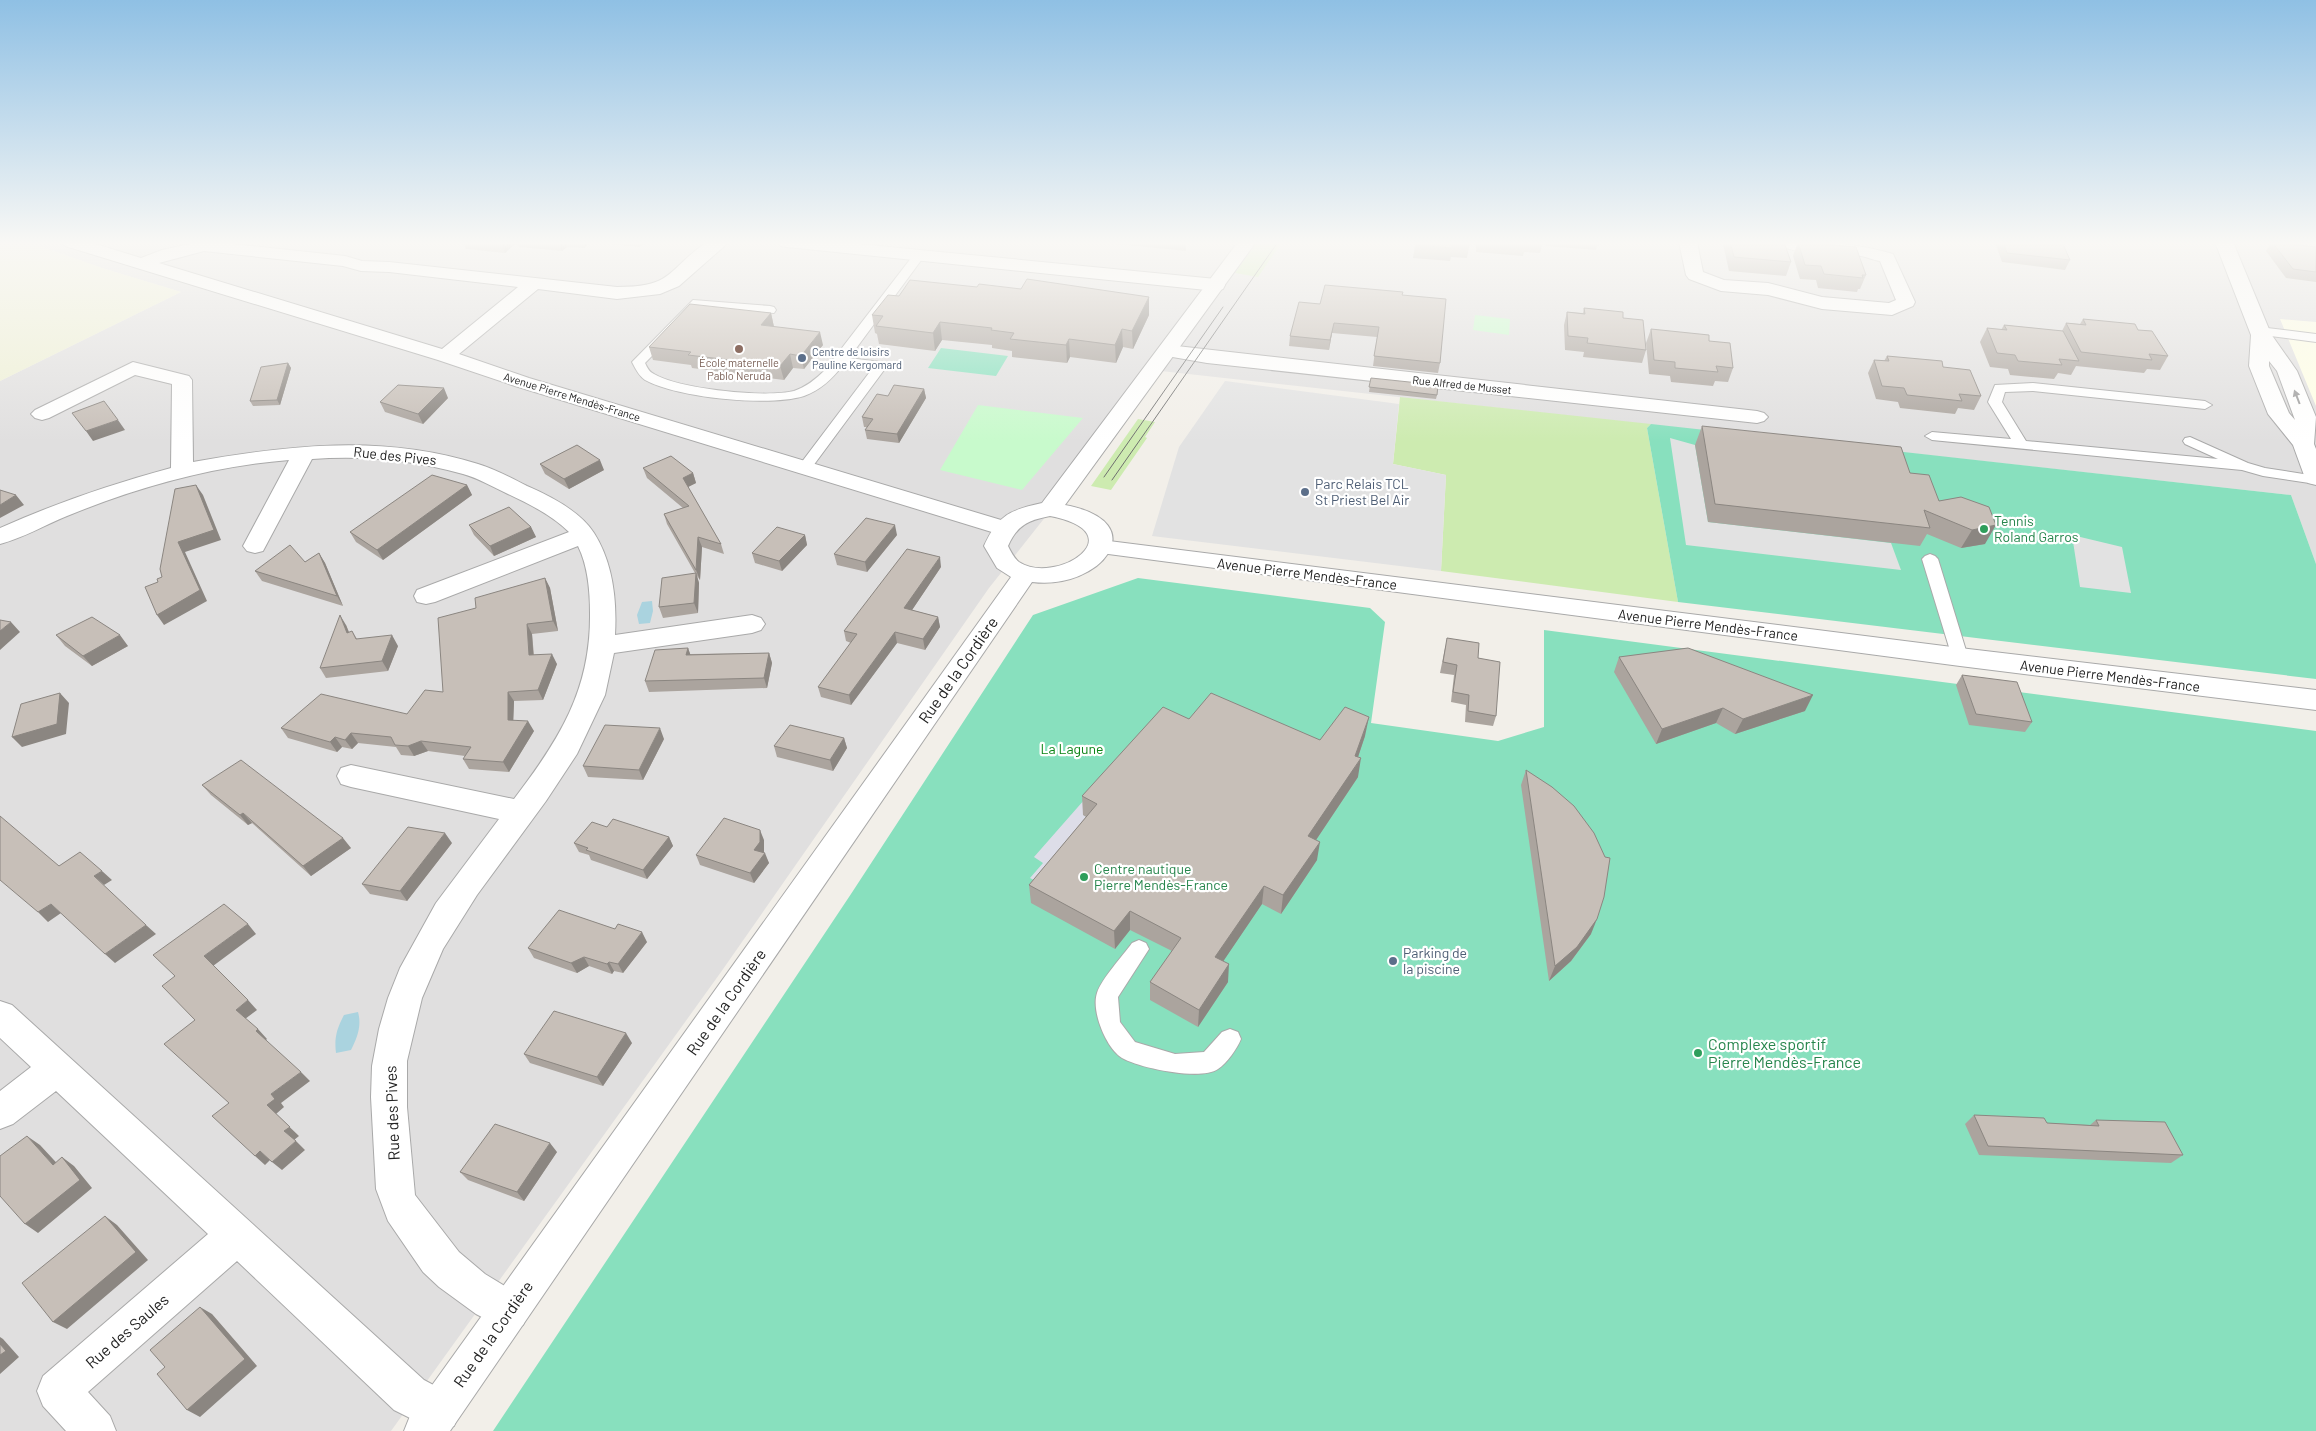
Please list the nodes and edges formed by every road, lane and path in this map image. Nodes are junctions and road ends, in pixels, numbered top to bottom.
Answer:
1 (289, 309) edge
2 (503, 309) edge
3 (691, 309) edge
4 (757, 309) edge
5 (879, 309) edge
6 (1199, 309) edge
7 (2250, 309) edge
8 (770, 310) dead end
9 (2260, 333) junction
10 (2316, 338) edge
11 (1168, 351) junction
12 (445, 356) junction
13 (840, 361) junction
14 (2205, 405) dead end
15 (42, 414) dead end
16 (1757, 417) dead end
17 (1932, 436) dead end
18 (2190, 441) dead end
19 (2021, 444) junction
20 (305, 452) junction
21 (2243, 466) junction
22 (804, 467) junction
23 (182, 472) junction
24 (2316, 479) edge
25 (1050, 509) junction
26 (1003, 528) junction
27 (584, 535) junction
28 (0, 537) edge
29 (256, 546) dead end
30 (1101, 547) junction
31 (1930, 559) dead end
32 (1026, 573) junction
33 (426, 596) dead end
34 (752, 624) dead end
35 (602, 646) junction
36 (1960, 657) junction
37 (2316, 700) edge
38 (351, 776) dead end
39 (521, 812) junction
40 (1139, 949) dead end
41 (0, 1016) edge
42 (1230, 1039) dead end
43 (57, 1069) junction
44 (0, 1112) edge
45 (236, 1236) junction
46 (509, 1311) junction
47 (432, 1421) edge
48 (95, 1431) edge

1 - 12 street, Avenue Pierre Mendès-France
2 - 12 street
3 - 13 lane
4 - 8 lane
5 - 13 lane
6 - 11 street
7 - 9 street
9 - 10 lane
9 - 24 street
11 - 16 street, Rue Alfred de Musset
11 - 25 street
12 - 22 street, Avenue Pierre Mendès-France
13 - 22 lane
14 - 19 lane
15 - 23 street
17 - 19 lane
18 - 21 lane
19 - 21 lane
20 - 23 street, Rue des Pives
20 - 27 street, Rue des Pives
20 - 29 street
21 - 24 lane
22 - 26 street, Avenue Pierre Mendès-France
23 - 28 street, Rue des Pives
25 - 26 street
25 - 30 street
26 - 32 street
27 - 33 street
27 - 35 street, Rue des Pives
30 - 32 street
30 - 36 street, Avenue Pierre Mendès-France
31 - 36 lane
32 - 46 street, Rue de la Cordière
34 - 35 street
35 - 39 street, Rue des Pives
36 - 37 street, Avenue Pierre Mendès-France
38 - 39 street
39 - 46 street, Rue des Pives
40 - 42 lane
41 - 43 street
43 - 44 street
43 - 45 street
45 - 47 street
45 - 48 street, Rue des Saules
46 - 47 street, Rue de la Cordière

